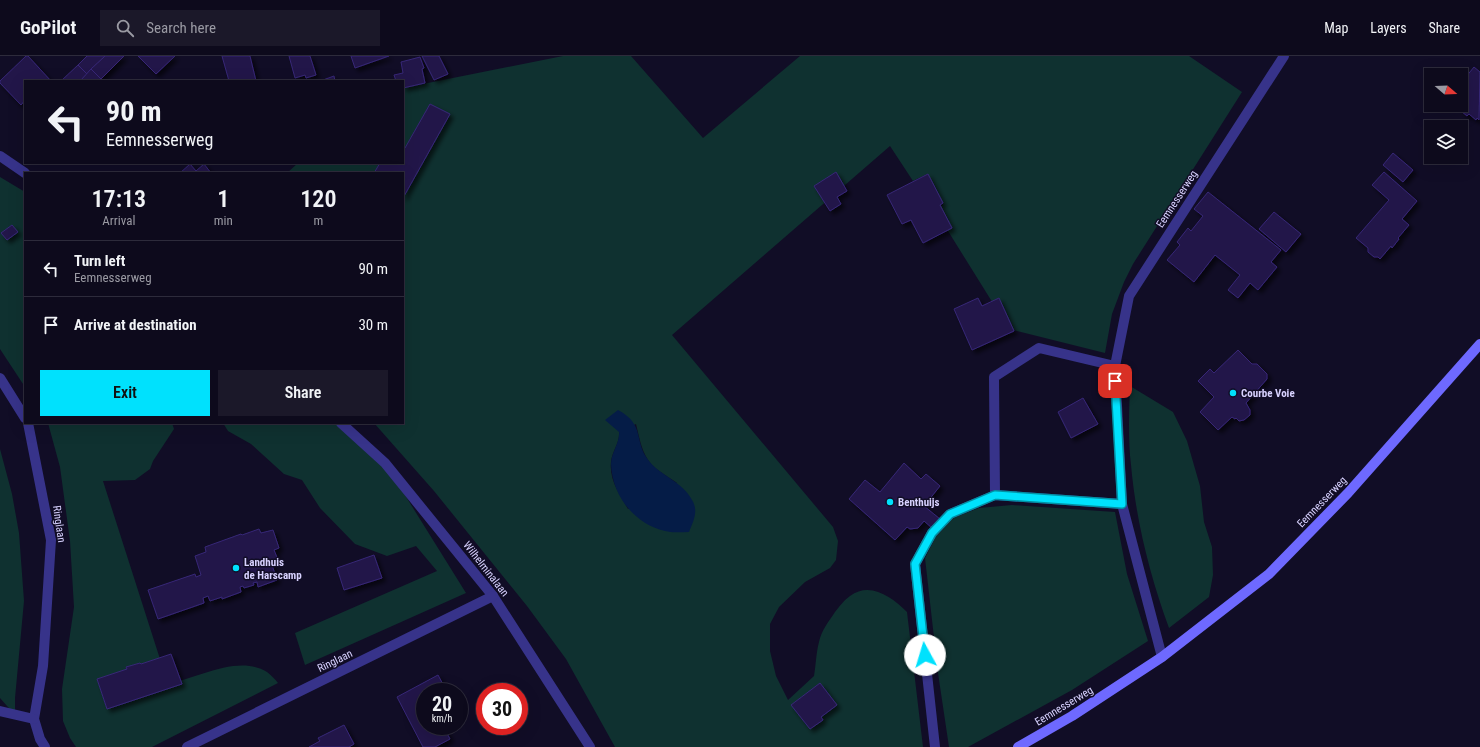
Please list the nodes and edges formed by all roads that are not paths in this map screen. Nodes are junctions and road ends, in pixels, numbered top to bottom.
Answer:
1 (1284, 56) edge
2 (0, 156) edge
3 (24, 172) edge
4 (1480, 344) edge
5 (1114, 366) junction
6 (0, 378) edge
7 (24, 416) edge
8 (28, 424) edge
9 (342, 424) edge
10 (995, 495) junction
11 (1122, 504) junction
12 (493, 596) junction
13 (1162, 657) junction
14 (0, 711) edge
15 (34, 719) junction
16 (45, 747) edge
17 (187, 747) edge
18 (590, 747) edge
19 (935, 747) edge
20 (1018, 747) edge

1 - 5 street, Eemnesserweg
2 - 3 street
4 - 13 street, Eemnesserweg
5 - 10 street
5 - 11 street, Eemnesserweg
6 - 7 street
8 - 15 street, Ringlaan
9 - 12 street, Wilhelminalaan
10 - 11 street
10 - 19 street
11 - 13 street, Eemnesserweg
12 - 17 street, Ringlaan
12 - 18 street, Wilhelminalaan
13 - 20 street, Eemnesserweg
14 - 15 street
15 - 16 street, Ringlaan

